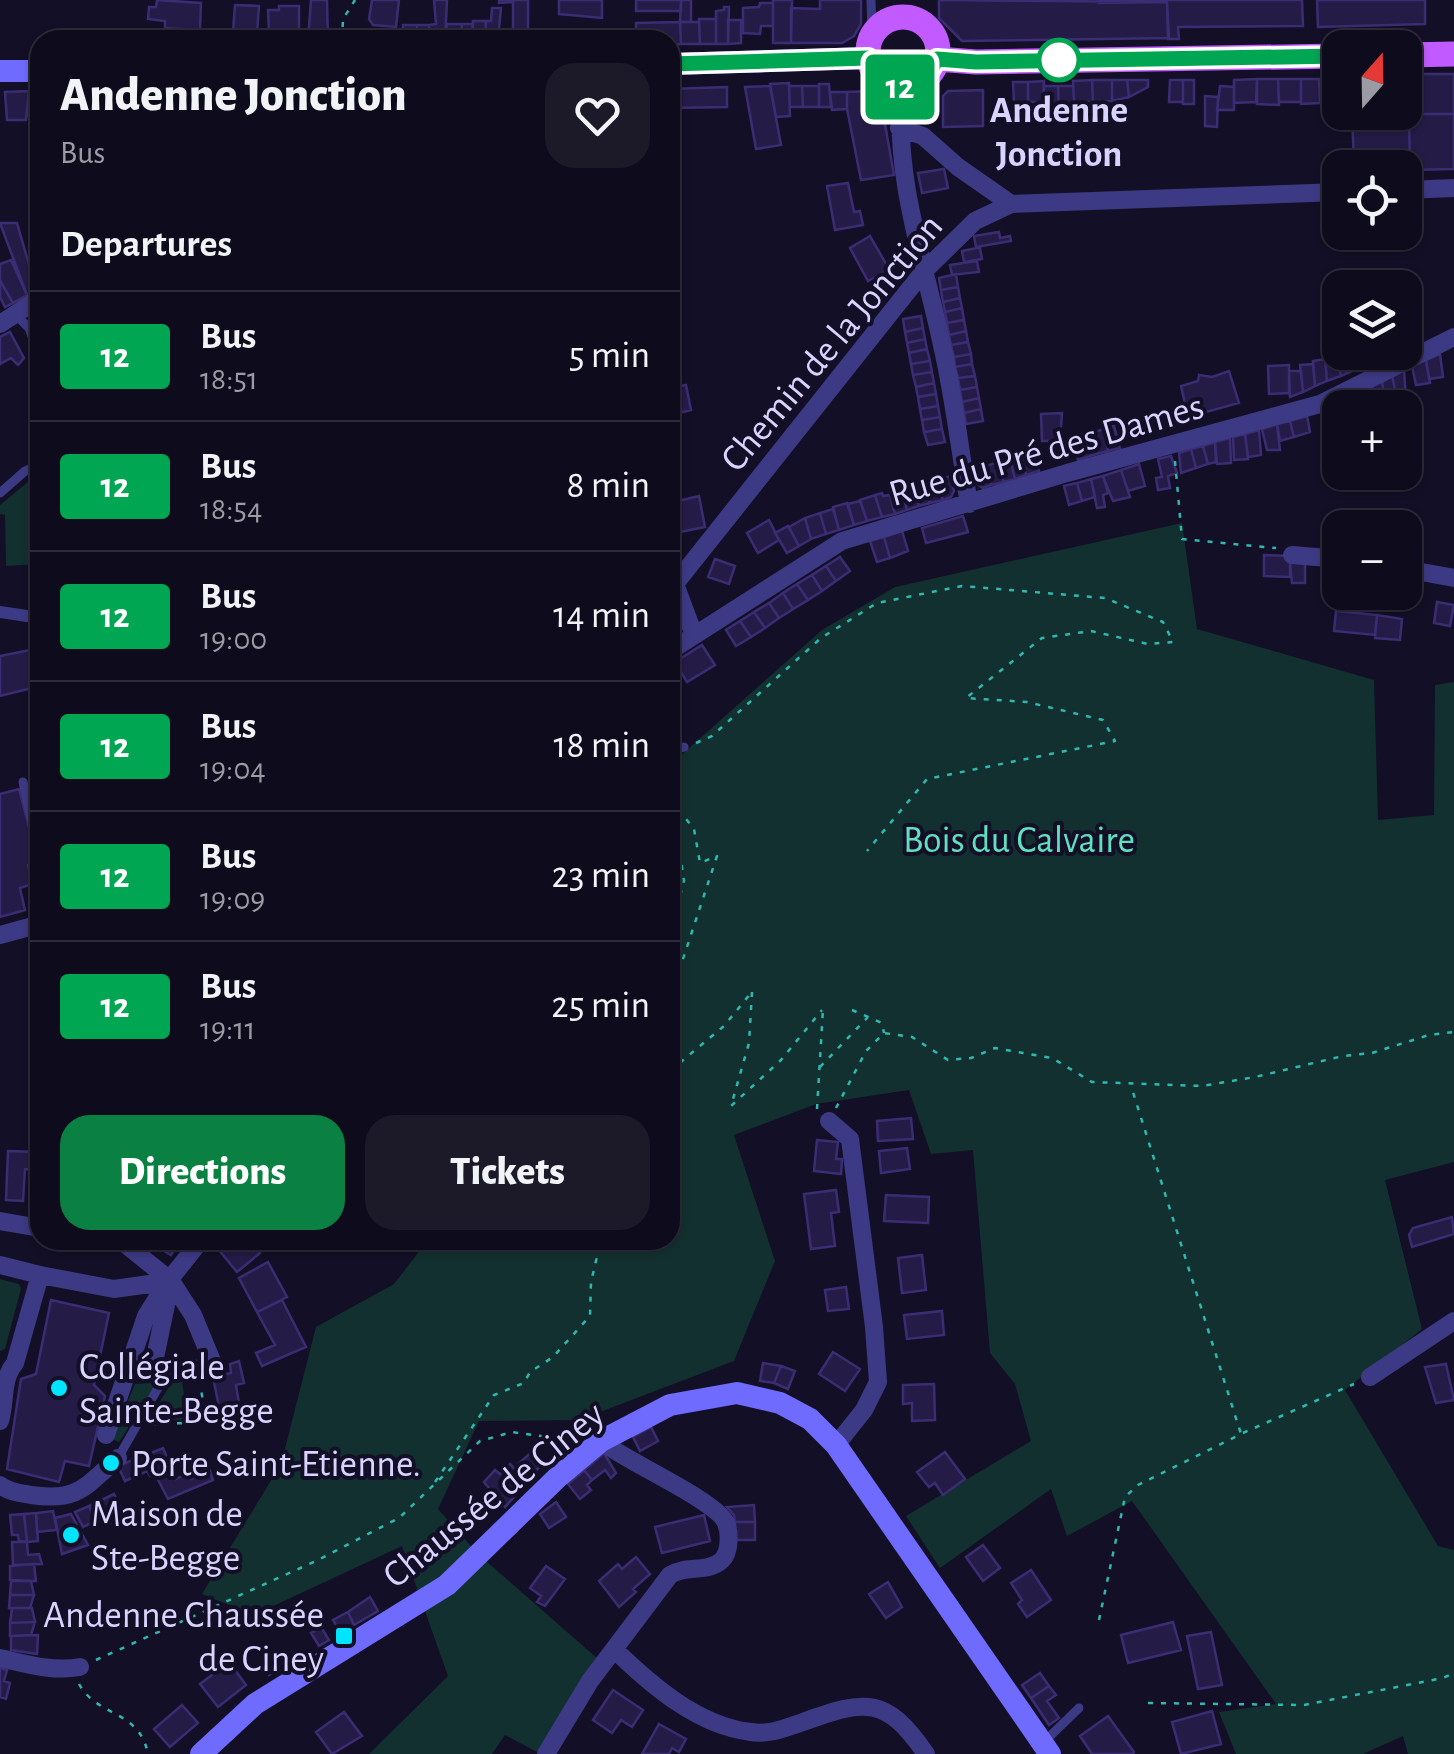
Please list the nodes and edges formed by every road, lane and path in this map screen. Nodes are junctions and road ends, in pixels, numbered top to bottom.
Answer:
1 (355, 0) edge
2 (871, 0) edge
3 (916, 10) edge
4 (880, 28) edge
5 (342, 30) edge
6 (1454, 54) edge
7 (1422, 55) edge
8 (1322, 56) edge
9 (937, 59) junction
10 (680, 62) edge
11 (30, 71) edge
12 (0, 72) edge
13 (902, 87) junction
14 (899, 128) junction
15 (1454, 188) edge
16 (1422, 189) edge
17 (1322, 193) edge
18 (1011, 204) junction
19 (923, 272) junction
20 (30, 304) edge
21 (7, 319) edge
22 (30, 331) edge
23 (1454, 338) edge
24 (1171, 446) junction
25 (30, 468) edge
26 (0, 493) edge
27 (969, 504) junction
28 (1289, 552) joint
29 (1322, 557) edge
30 (1422, 572) edge
31 (680, 578) edge
32 (1454, 578) edge
33 (680, 597) edge
34 (0, 612) edge
35 (30, 616) edge
36 (694, 635) junction
37 (680, 644) edge
38 (684, 748) joint
39 (680, 749) edge
40 (23, 782) dead end
41 (30, 813) edge
42 (680, 813) edge
43 (867, 851) dead end
44 (680, 853) edge
45 (680, 896) edge
46 (30, 927) edge
47 (0, 936) edge
48 (680, 971) edge
49 (852, 1010) dead end
50 (868, 1017) junction
51 (1454, 1032) edge
52 (884, 1033) junction
53 (680, 1063) edge
54 (818, 1069) junction
55 (1130, 1085) junction
56 (829, 1121) junction
57 (0, 1221) edge
58 (30, 1226) edge
59 (133, 1250) edge
60 (194, 1250) edge
61 (599, 1250) edge
62 (0, 1266) edge
63 (40, 1274) junction
64 (171, 1281) junction
65 (1454, 1321) edge
66 (182, 1371) junction
67 (3, 1377) edge
68 (1370, 1377) joint
69 (0, 1421) edge
70 (192, 1422) junction
71 (138, 1425) junction
72 (1241, 1434) junction
73 (106, 1435) dead end
74 (836, 1444) junction
75 (594, 1446) junction
76 (118, 1458) joint
77 (0, 1484) edge
78 (431, 1488) junction
79 (1099, 1620) dead end
80 (615, 1650) junction
81 (0, 1658) edge
82 (79, 1673) junction
83 (1454, 1673) edge
84 (1148, 1703) dead end
85 (1080, 1708) dead end
86 (1040, 1750) edge
87 (148, 1754) edge
88 (201, 1754) edge
89 (546, 1754) edge
90 (926, 1754) edge

1 - 5 path
2 - 4 lane
3 - 4 main road
3 - 9 main road
4 - 10 main road
4 - 13 main road
6 - 7 main road
8 - 9 main road
9 - 13 main road
11 - 12 main road
13 - 14 street
14 - 18 street, Chemin de la Jonction
14 - 19 street
15 - 16 street
17 - 18 street, Chemin de la Jonction
18 - 19 street, Chemin de la Jonction
19 - 27 street
19 - 31 street, Chemin de la Jonction
20 - 21 street
21 - 22 lane
23 - 24 street, Rue du Pré des Dames
24 - 27 street, Rue du Pré des Dames
24 - 28 path
25 - 26 lane
27 - 36 street, Rue du Pré des Dames
28 - 29 street
30 - 32 street
33 - 36 street
34 - 35 street
36 - 37 street, Rue du Pré des Dames
38 - 39 lane
38 - 43 path
40 - 41 lane
42 - 48 path
44 - 45 path
46 - 47 street
49 - 50 path
50 - 52 path
50 - 54 path
51 - 55 path
52 - 55 path
52 - 56 path
53 - 54 path
54 - 56 path
55 - 72 path
56 - 74 street
57 - 58 street
59 - 64 street
60 - 64 street
61 - 78 path
62 - 63 street
63 - 64 street
63 - 67 street
64 - 66 street
64 - 66 street
64 - 73 street
65 - 68 street
66 - 70 path
66 - 70 path
66 - 71 lane
67 - 69 street
68 - 72 path
70 - 71 path
71 - 76 lane
72 - 79 path
74 - 75 main road, Chaussée de Ciney
74 - 86 main road, Chaussée de Ciney
75 - 78 path
75 - 80 street
75 - 88 main road, Chaussée de Ciney
76 - 77 street
78 - 82 path
80 - 89 street
80 - 90 street
81 - 82 street
82 - 87 path
83 - 84 path
85 - 86 lane

